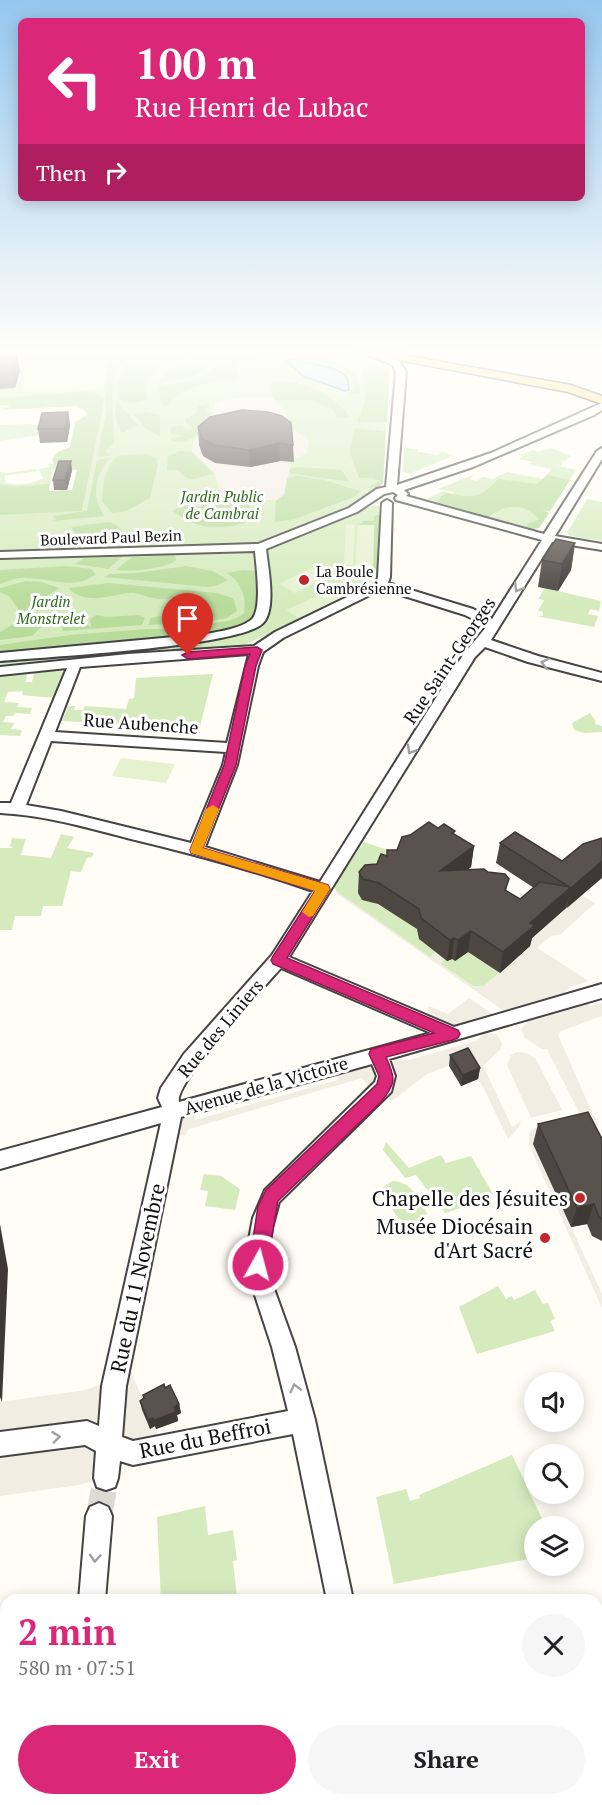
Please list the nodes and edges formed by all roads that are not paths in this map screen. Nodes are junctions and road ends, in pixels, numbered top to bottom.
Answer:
1 (399, 436) edge
2 (534, 436) edge
3 (602, 451) edge
4 (397, 493) junction
5 (381, 501) junction
6 (548, 538) junction
7 (258, 543) junction
8 (602, 547) edge
9 (0, 555) edge
10 (381, 585) junction
11 (494, 624) junction
12 (483, 642) junction
13 (257, 650) junction
14 (0, 657) edge
15 (75, 664) junction
16 (0, 671) edge
17 (602, 677) edge
18 (45, 736) junction
19 (234, 748) junction
20 (0, 808) edge
21 (17, 808) junction
22 (196, 850) junction
23 (324, 889) junction
24 (278, 960) junction
25 (602, 991) edge
26 (453, 1034) junction
27 (377, 1054) junction
28 (172, 1111) junction
29 (0, 1160) edge
30 (303, 1420) junction
31 (0, 1444) edge
32 (109, 1445) junction
33 (106, 1478) tunnel mouth
34 (99, 1516) tunnel mouth
35 (92, 1594) edge
36 (335, 1594) edge

1 - 4 street
2 - 4 street, Boulevard Paul Bezin
3 - 6 street, Rue Saint-Georges
4 - 5 street, Boulevard Paul Bezin
4 - 6 street
5 - 7 street, Boulevard Paul Bezin
5 - 10 street
6 - 8 street
6 -> 11 street, Rue Saint-Georges
7 - 9 street, Boulevard Paul Bezin
7 - 14 street
10 - 11 street
10 - 13 street
11 - 12 street, Rue Saint-Georges
17 -> 12 street
12 -> 23 street, Rue Saint-Georges
13 - 15 street
13 - 19 street
15 - 16 street
15 - 18 street, Rue Aubenche
18 - 19 street, Rue Aubenche
18 - 21 street, Rue Aubenche
19 - 22 street
20 - 21 street
21 - 22 street
22 - 23 street
23 - 24 street, Rue des Liniers
24 - 26 street
24 - 28 street, Rue des Liniers
25 - 26 street, Avenue de la Victoire
26 - 27 street, Avenue de la Victoire
27 - 28 street, Avenue de la Victoire
30 -> 27 street
28 - 29 street, Avenue de la Victoire
28 - 32 street, Rue du 11 Novembre
30 - 32 street, Rue du Beffroi
30 - 36 street
31 -> 32 street, Rue du Beffroi
32 - 33 street, Rue du 11 Novembre
34 -> 35 street

